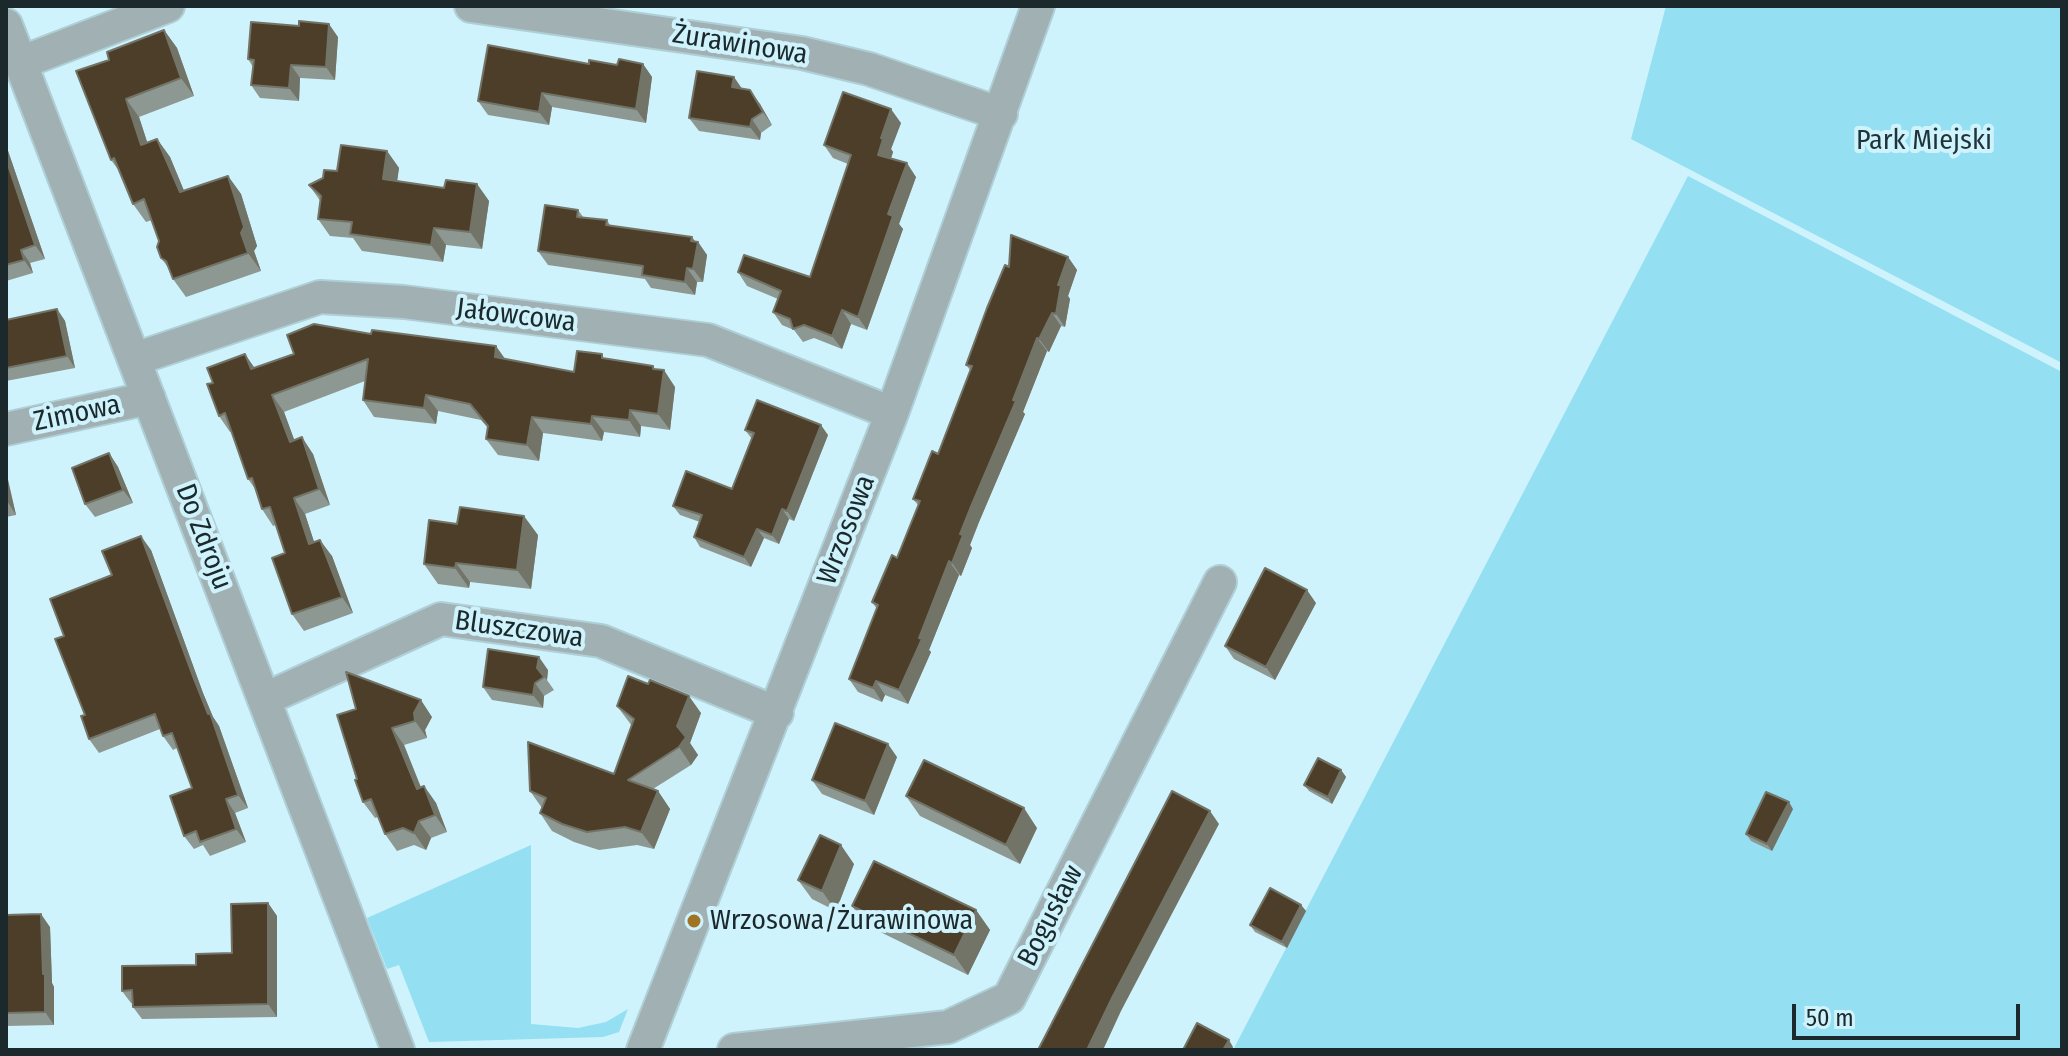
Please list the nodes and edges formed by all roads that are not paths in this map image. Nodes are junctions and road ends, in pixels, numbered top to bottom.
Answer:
1 (168, 6) edge
2 (471, 6) edge
3 (1038, 6) edge
4 (6, 25) edge
5 (20, 63) junction
6 (1001, 114) junction
7 (135, 359) junction
8 (149, 398) junction
9 (892, 413) junction
10 (6, 429) edge
11 (1220, 582) dead end
12 (265, 699) junction
13 (777, 713) junction
14 (398, 1050) edge
15 (643, 1050) edge
16 (734, 1050) edge

1 - 5 street
2 - 6 street, Żurawinowa
3 - 6 street, Wrzosowa
4 - 5 street, Do Zdroju
5 - 7 street, Do Zdroju
6 - 9 street, Wrzosowa
7 - 8 street, Do Zdroju
7 - 9 street, Jałowcowa
8 - 10 street, Zimowa
8 - 12 street, Do Zdroju
9 - 13 street, Wrzosowa
11 - 16 street, Bogusław
12 - 13 street, Bluszczowa
12 - 14 street, Do Zdroju
13 - 15 street, Wrzosowa

